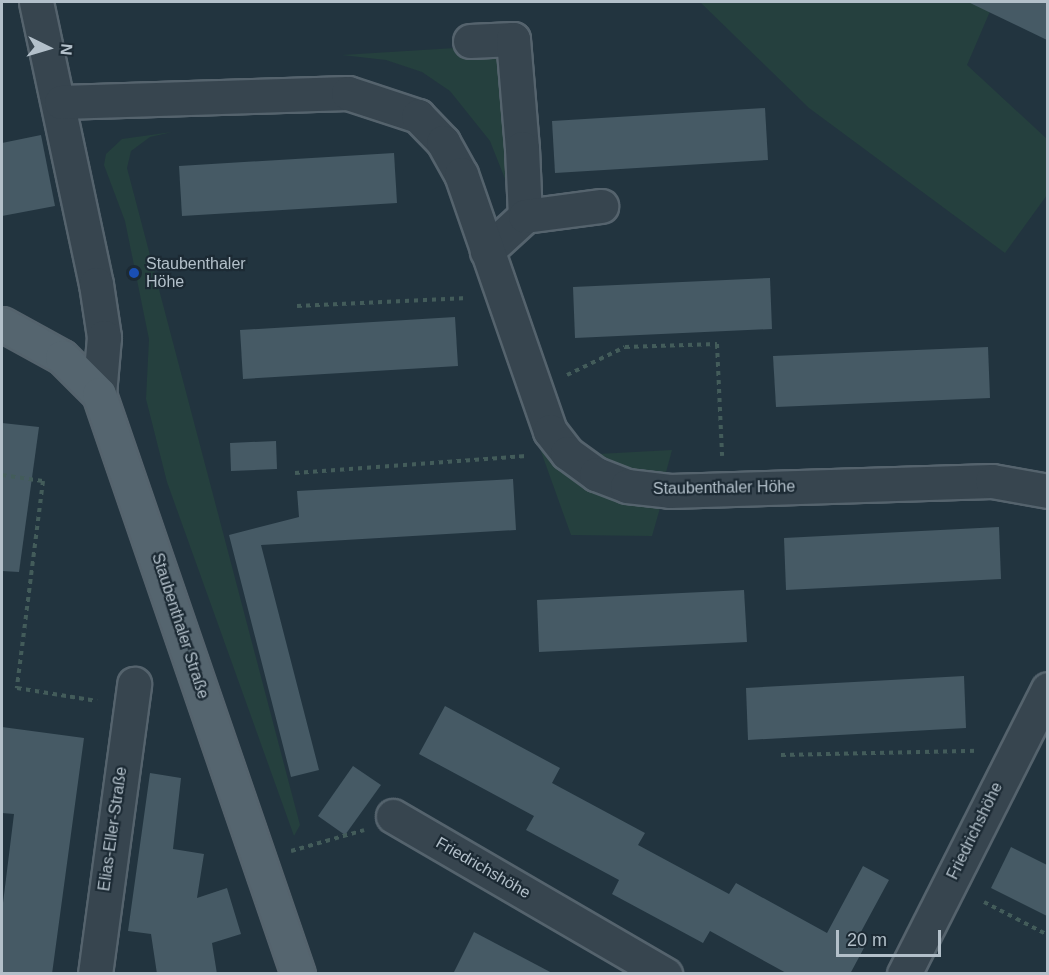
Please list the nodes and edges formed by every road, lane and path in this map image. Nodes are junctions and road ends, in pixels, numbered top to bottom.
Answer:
1 (36, 2) edge
2 (471, 40) dead end
3 (61, 102) junction
4 (601, 206) dead end
5 (525, 216) junction
6 (487, 251) junction
7 (458, 298) dead end
8 (297, 306) dead end
9 (2, 324) edge
10 (534, 392) junction
11 (99, 394) junction
12 (561, 445) junction
13 (295, 473) dead end
14 (2, 475) edge
15 (723, 489) junction
16 (1047, 491) edge
17 (1047, 689) edge
18 (132, 695) joint
19 (1015, 749) junction
20 (781, 754) dead end
21 (393, 816) joint
22 (258, 859) junction
23 (984, 902) dead end
24 (1047, 935) edge
25 (905, 973) edge
26 (95, 974) edge
27 (298, 974) edge
28 (665, 974) edge

1 - 3 street
2 - 5 street
3 - 6 street, Staubenthaler Höhe
3 - 11 street
4 - 5 street
5 - 6 street
6 - 10 street, Staubenthaler Höhe
7 - 8 path
9 - 11 main road, Staubenthaler Straße
10 - 12 street, Staubenthaler Höhe
10 - 15 path
11 - 22 main road, Staubenthaler Straße
12 - 13 path
12 - 15 street, Staubenthaler Höhe
14 - 18 path
15 - 16 street, Staubenthaler Höhe
17 - 19 street, Friedrichshöhe
18 - 26 street, Elias-Eller-Straße
19 - 20 path
19 - 25 street, Friedrichshöhe
21 - 22 path
21 - 28 street, Friedrichshöhe
22 - 27 main road, Staubenthaler Straße
23 - 24 path

